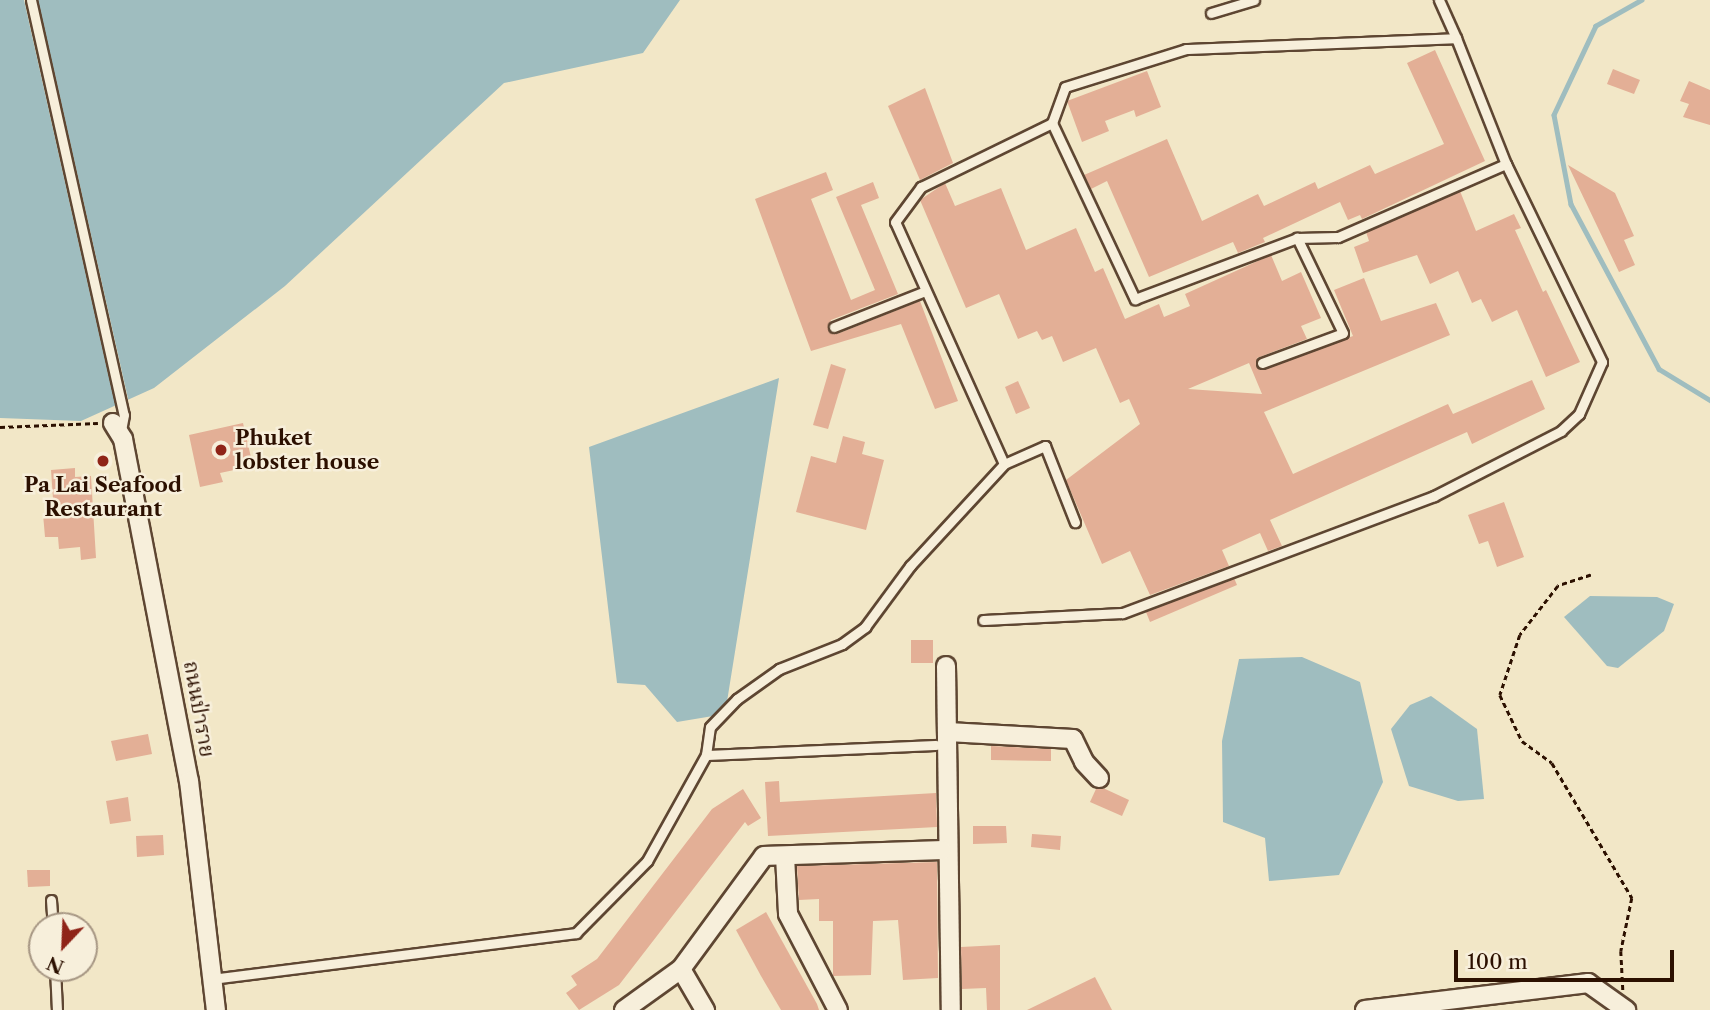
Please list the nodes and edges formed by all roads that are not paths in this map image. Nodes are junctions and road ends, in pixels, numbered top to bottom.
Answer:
1 (30, 0) edge
2 (1254, 0) edge
3 (1438, 0) edge
4 (1211, 13) dead end
5 (1457, 38) junction
6 (1052, 123) junction
7 (1506, 164) junction
8 (1297, 238) junction
9 (923, 292) junction
10 (834, 327) dead end
11 (1262, 363) dead end
12 (117, 427) joint
13 (1004, 464) junction
14 (1075, 522) dead end
15 (983, 620) dead end
16 (946, 666) dead end
17 (942, 738) junction
18 (706, 755) junction
19 (1099, 778) dead end
20 (942, 850) dead end
21 (785, 856) junction
22 (51, 900) dead end
23 (52, 912) edge
24 (681, 969) junction
25 (212, 979) junction
26 (56, 982) edge
27 (1625, 1009) edge
28 (57, 1010) edge
29 (216, 1010) edge
30 (624, 1010) edge
31 (705, 1010) edge
32 (838, 1010) edge
33 (951, 1010) edge
34 (1365, 1010) edge

1 - 12 lane
2 - 4 lane
3 - 5 lane
5 - 6 lane
5 - 7 lane
6 - 8 lane
6 - 9 lane
7 - 8 lane
7 - 15 lane
8 - 11 lane
9 - 10 lane
9 - 13 lane
12 - 25 street, ถนนป่าราย
13 - 14 lane
13 - 18 lane
16 - 17 street
17 - 18 lane
17 - 19 street
17 - 33 street
18 - 25 lane
20 - 21 street
21 - 24 street
21 - 32 street
22 - 23 lane
24 - 30 street
24 - 31 street
25 - 29 street, ถนนป่าราย
26 - 28 lane
27 - 34 street

